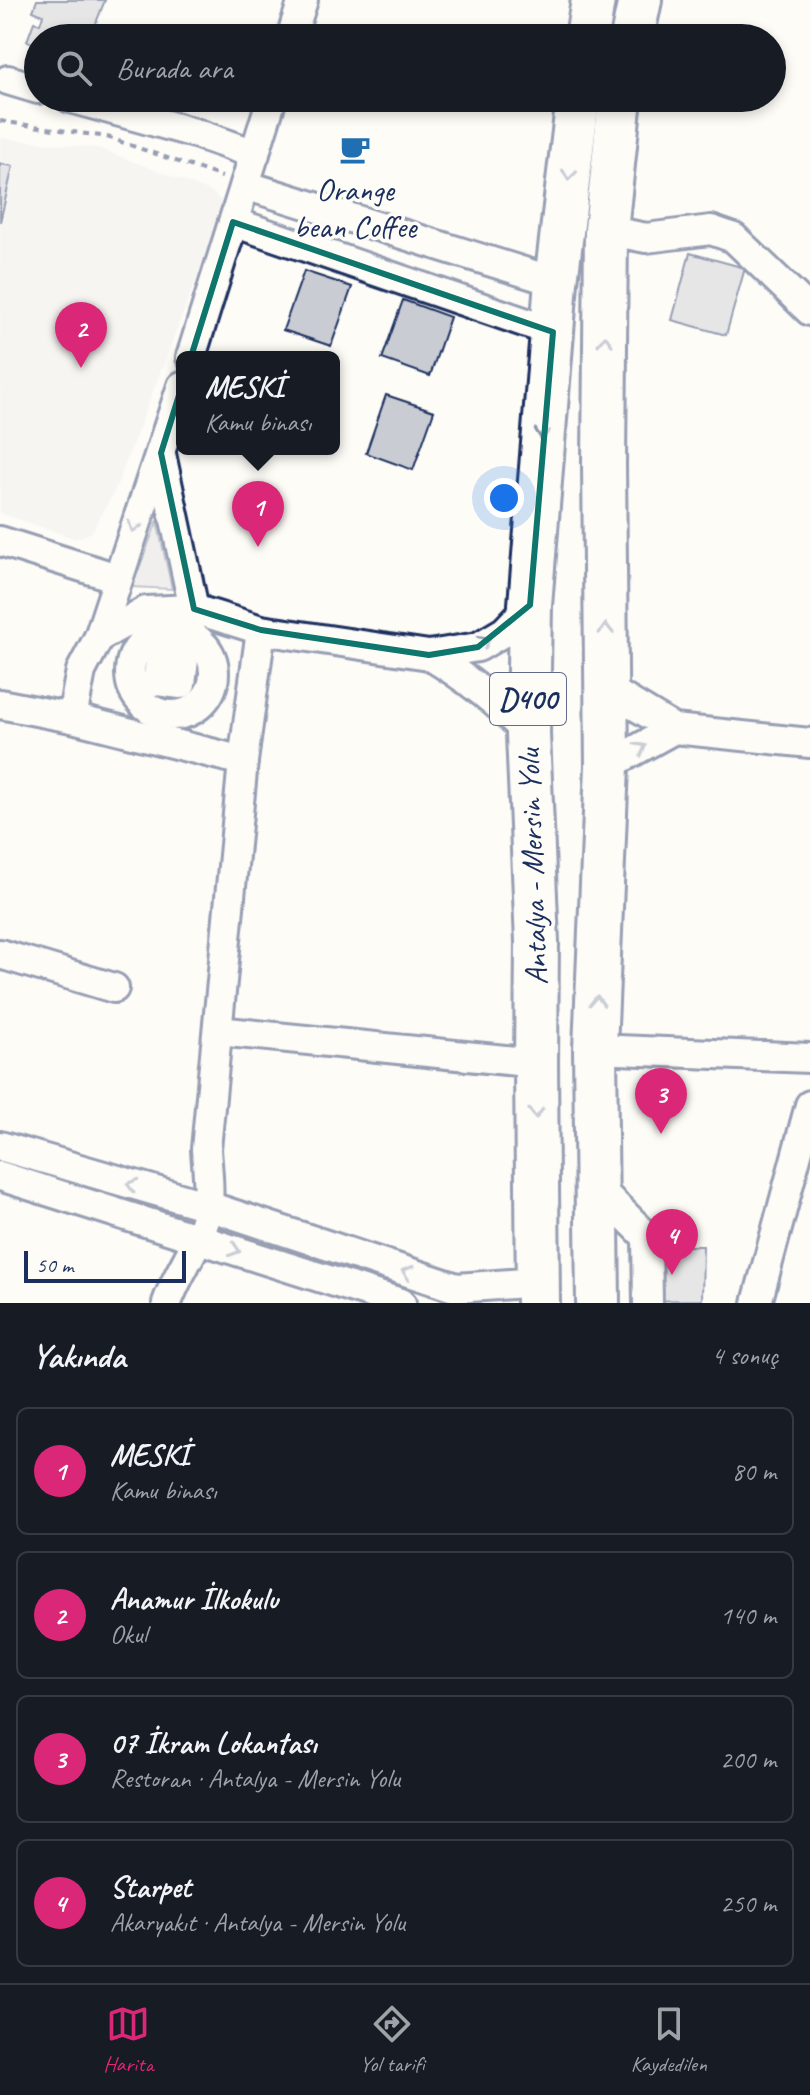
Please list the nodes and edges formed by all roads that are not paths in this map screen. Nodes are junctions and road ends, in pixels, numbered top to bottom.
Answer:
1 (303, 0) edge
2 (593, 0) edge
3 (640, 0) edge
4 (295, 24) edge
5 (589, 24) edge
6 (635, 24) edge
7 (8, 80) dead end
8 (24, 85) edge
9 (120, 112) edge
10 (268, 112) edge
11 (576, 112) edge
12 (619, 112) edge
13 (255, 154) junction
14 (245, 185) junction
15 (233, 222) junction
16 (606, 230) junction
17 (556, 282) junction
18 (810, 311) edge
19 (553, 332) junction
20 (193, 351) edge
21 (176, 405) edge
22 (161, 453) junction
23 (0, 541) edge
24 (117, 578) junction
25 (530, 605) junction
26 (194, 609) junction
27 (261, 630) junction
28 (99, 637) junction
29 (429, 655) junction
30 (606, 688) junction
31 (0, 704) edge
32 (72, 718) junction
33 (674, 729) junction
34 (528, 734) junction
35 (810, 743) edge
36 (243, 761) junction
37 (607, 766) junction
38 (0, 954) edge
39 (114, 988) dead end
40 (218, 1031) junction
41 (595, 1049) junction
42 (810, 1058) edge
43 (536, 1063) junction
44 (810, 1105) edge
45 (0, 1146) edge
46 (0, 1176) edge
47 (595, 1185) junction
48 (196, 1203) junction
49 (187, 1235) junction
50 (538, 1292) edge
51 (170, 1294) edge
52 (459, 1296) edge
53 (401, 1303) edge
54 (598, 1303) edge
55 (648, 1303) edge
56 (757, 1303) edge

1 - 4 street
2 - 5 highway
3 - 6 highway
7 - 8 street
9 - 13 street
10 - 13 street
11 -> 17 highway, Antalya - Mersin Yolu / D400
12 - 16 highway, Antalya - Mersin Yolu / D400
13 - 14 street
14 - 15 street
14 - 17 street
15 - 19 street
15 - 20 street
16 - 18 street
30 -> 16 highway, Antalya - Mersin Yolu / D400
17 - 19 highway, Antalya - Mersin Yolu / D400
19 -> 25 highway, Antalya - Mersin Yolu / D400
21 - 22 street
22 -> 24 street
22 - 26 street
23 - 24 street
24 - 28 street
29 -> 25 street
25 - 34 highway, Antalya - Mersin Yolu / D400
26 - 27 street
26 - 28 street
27 - 29 street
27 - 36 street
28 - 32 street
29 - 34 street
30 - 33 street
30 - 37 highway, Antalya - Mersin Yolu / D400
31 - 32 street
32 - 36 street
33 - 35 street
37 -> 33 street
34 - 43 highway, Antalya - Mersin Yolu / D400
36 - 40 street
41 -> 37 highway, Antalya - Mersin Yolu / D400
38 - 39 street
40 - 43 street
40 - 48 street
41 - 42 street
41 - 47 highway, Antalya - Mersin Yolu / D400
43 -> 50 highway, Antalya - Mersin Yolu / D400
44 - 56 street
48 -> 45 street
46 - 49 street
47 - 54 highway, Antalya - Mersin Yolu / D400
47 - 55 street
48 - 49 street
52 -> 48 street
49 - 51 street
49 -> 53 street
50 - 52 street

